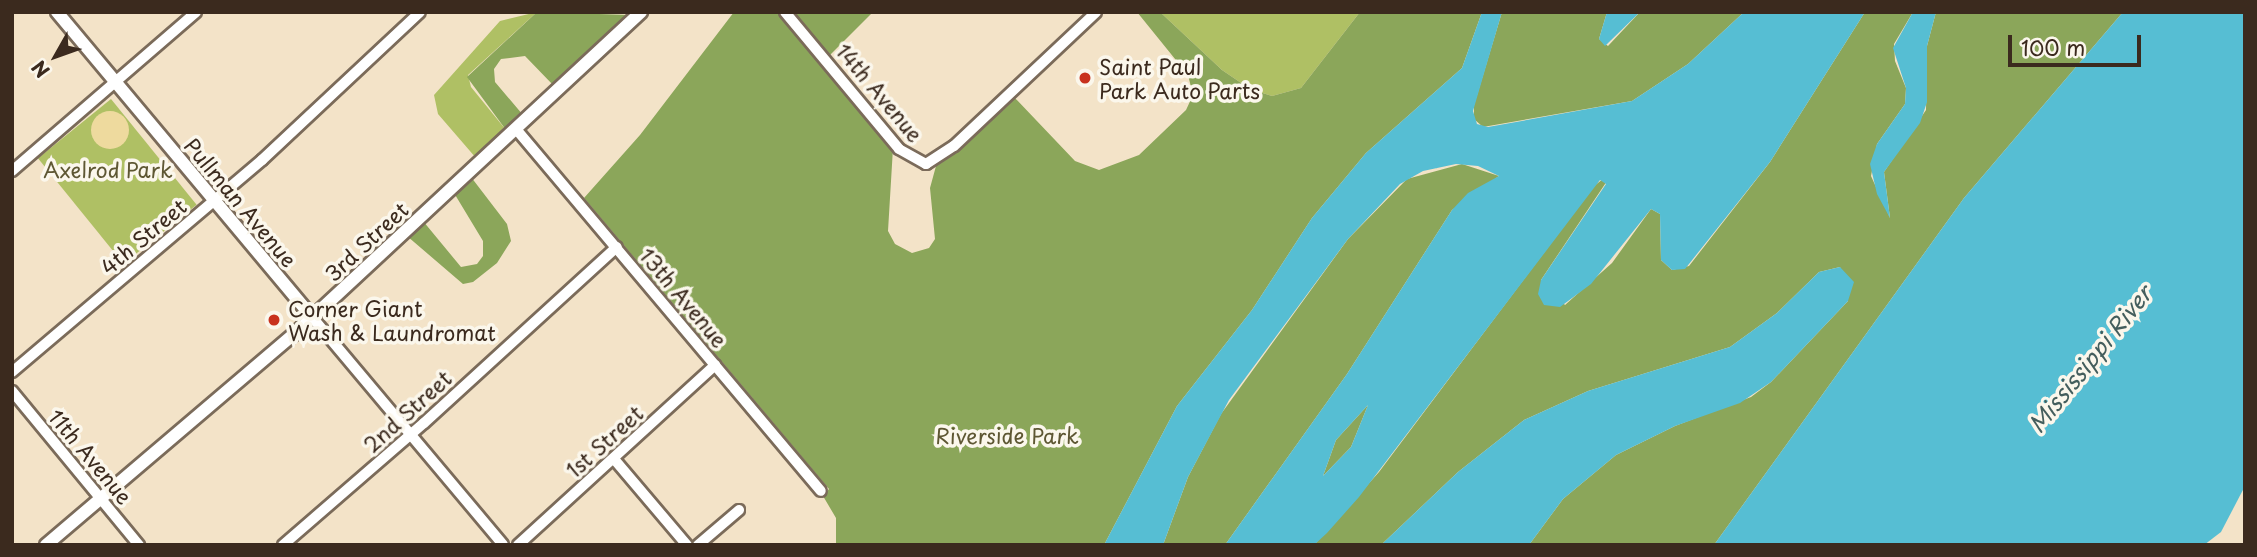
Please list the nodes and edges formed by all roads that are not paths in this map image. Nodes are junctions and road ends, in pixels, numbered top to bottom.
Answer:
1 (57, 12) edge
2 (195, 12) edge
3 (420, 12) edge
4 (641, 12) edge
5 (785, 12) edge
6 (1096, 12) edge
7 (116, 82) junction
8 (516, 129) junction
9 (12, 171) edge
10 (214, 200) junction
11 (617, 247) junction
12 (312, 317) junction
13 (715, 365) junction
14 (12, 372) edge
15 (12, 391) edge
16 (411, 435) junction
17 (614, 459) junction
18 (821, 491) dead end
19 (101, 499) junction
20 (739, 510) dead end
21 (46, 545) edge
22 (139, 545) edge
23 (283, 545) edge
24 (503, 545) edge
25 (518, 545) edge
26 (687, 545) edge
27 (698, 545) edge

1 - 7 street, Pullman Avenue
2 - 7 street
3 - 10 street, 4th Street
4 - 8 street, 3rd Street
5 - 6 street, 14th Avenue
7 - 9 street
7 - 10 street, Pullman Avenue
8 - 11 street, 13th Avenue
8 - 12 street, 3rd Street
10 - 12 street, Pullman Avenue
10 - 14 street, 4th Street
11 - 13 street, 13th Avenue
11 - 16 street, 2nd Street
12 - 16 street, Pullman Avenue
12 - 19 street, 3rd Street
13 - 17 street, 1st Street
13 - 18 street, 13th Avenue
15 - 19 street, 11th Avenue
16 - 23 street, 2nd Street
16 - 24 street, Pullman Avenue
17 - 25 street, 1st Street
17 - 26 street
19 - 21 street, 3rd Street
19 - 22 street, 11th Avenue
20 - 27 street

